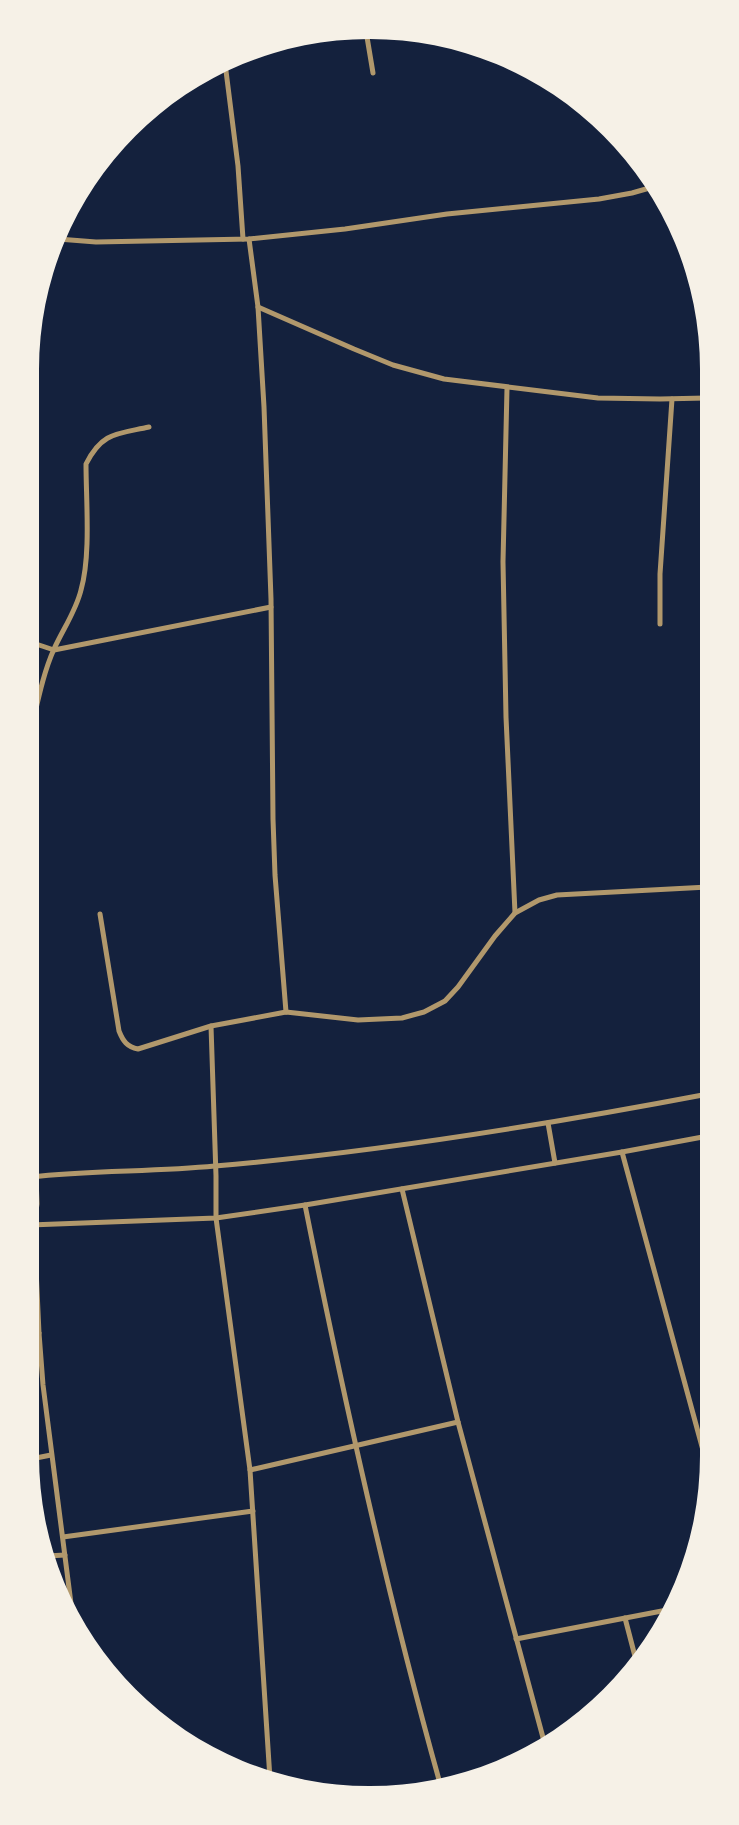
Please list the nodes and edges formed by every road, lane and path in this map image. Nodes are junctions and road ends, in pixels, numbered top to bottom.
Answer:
1 (367, 39) edge
2 (226, 72) edge
3 (373, 73) dead end
4 (647, 189) edge
5 (246, 239) junction
6 (65, 240) edge
7 (258, 307) junction
8 (507, 388) junction
9 (700, 398) edge
10 (672, 399) junction
11 (149, 427) dead end
12 (271, 607) junction
13 (660, 624) dead end
14 (39, 645) edge
15 (54, 650) junction
16 (39, 696) edge
17 (700, 887) edge
18 (515, 913) junction
19 (100, 914) dead end
20 (286, 1012) junction
21 (211, 1026) junction
22 (700, 1095) edge
23 (548, 1123) junction
24 (700, 1137) edge
25 (622, 1152) junction
26 (555, 1163) junction
27 (216, 1166) junction
28 (39, 1176) edge
29 (402, 1188) junction
30 (304, 1205) junction
31 (216, 1218) junction
32 (39, 1225) edge
33 (39, 1342) edge
34 (458, 1422) junction
35 (700, 1436) edge
36 (356, 1446) junction
37 (51, 1455) junction
38 (39, 1457) edge
39 (250, 1470) junction
40 (253, 1511) junction
41 (63, 1537) junction
42 (66, 1554) junction
43 (54, 1555) edge
44 (71, 1597) edge
45 (661, 1611) edge
46 (625, 1618) junction
47 (516, 1639) junction
48 (634, 1654) edge
49 (543, 1737) edge
50 (269, 1771) edge
51 (439, 1779) edge

1 - 3 street
2 - 5 street
4 - 5 street
5 - 6 street
5 - 7 street
7 - 8 street
7 - 12 street
8 - 10 street
8 - 18 street
9 - 10 street
10 - 13 street
11 - 15 street
12 - 15 street
12 - 20 street
14 - 15 street
15 - 16 street
17 - 18 street
18 - 20 street
19 - 21 street
20 - 21 street
21 - 27 street
22 - 23 street
23 - 26 street
23 - 27 street
24 - 25 street
25 - 26 street
25 - 35 street
26 - 29 street
27 - 28 street
27 - 31 street
29 - 30 street
29 - 34 street
30 - 31 street
30 - 36 street
31 - 32 street
31 - 39 street
33 - 37 street
34 - 36 street
34 - 47 street
36 - 39 street
36 - 51 street
37 - 38 street
37 - 41 street
39 - 40 street
40 - 41 street
40 - 50 street
41 - 42 street
42 - 43 street
42 - 44 street
45 - 46 street
46 - 47 street
46 - 48 street
47 - 49 street

